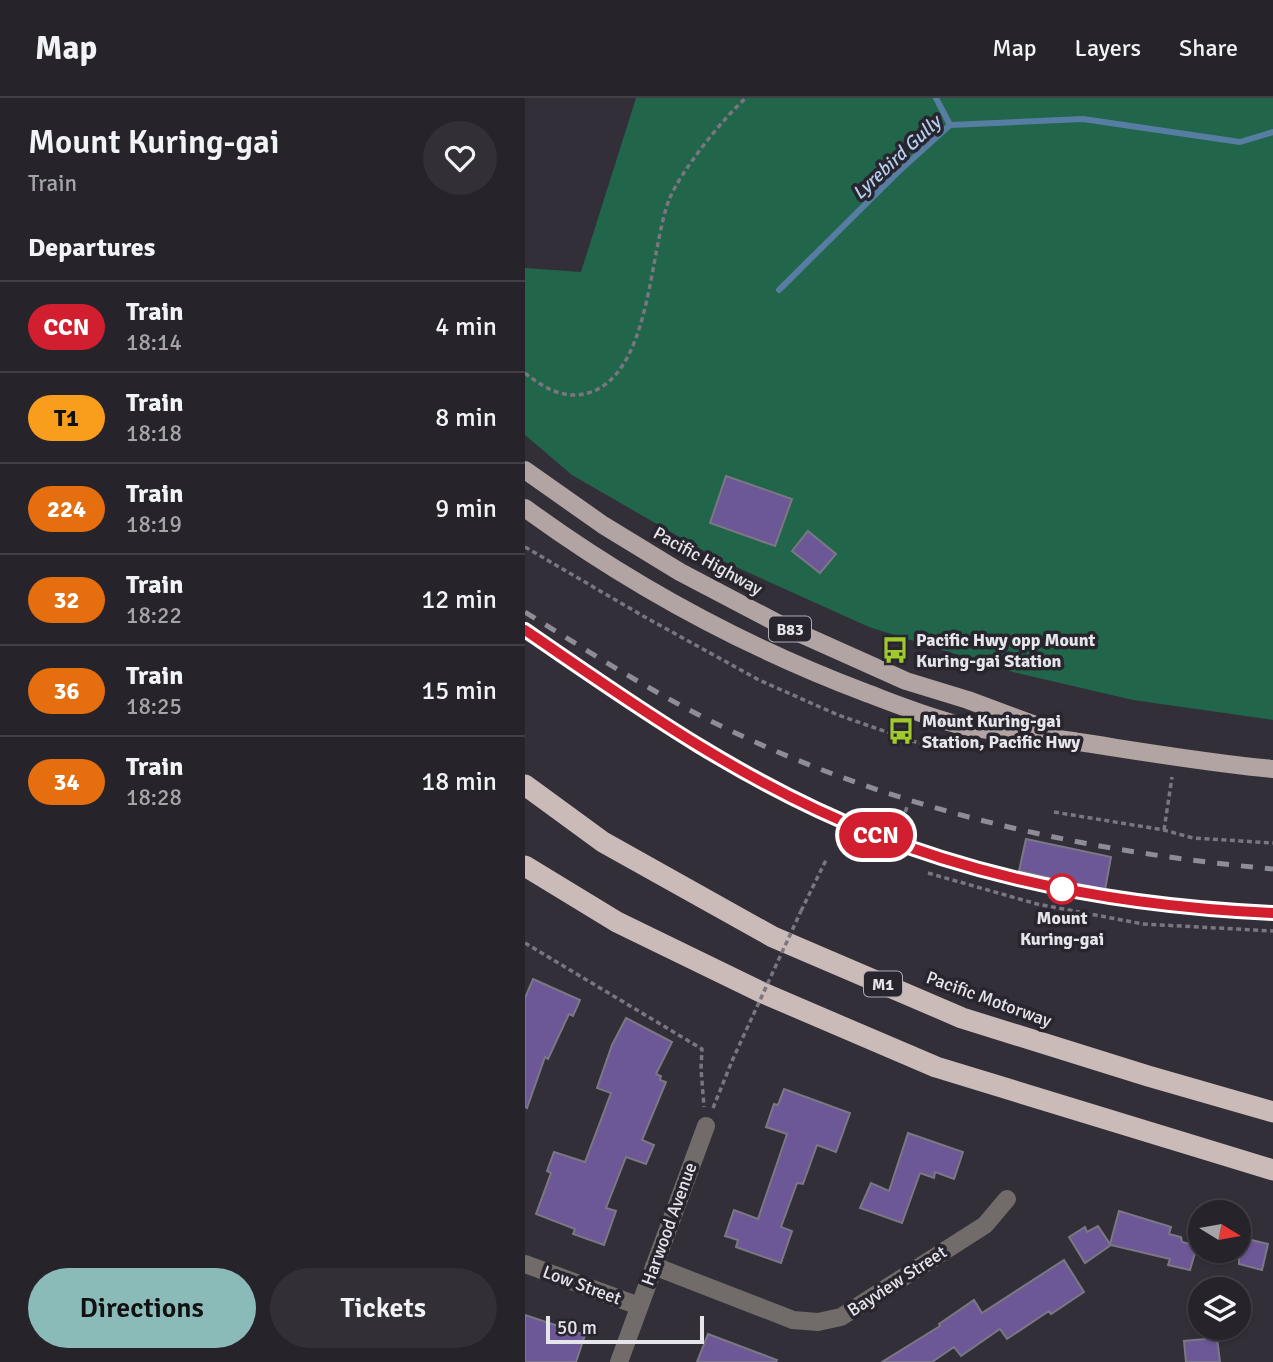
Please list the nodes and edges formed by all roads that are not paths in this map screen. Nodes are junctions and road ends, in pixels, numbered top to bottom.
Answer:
1 (525, 470) edge
2 (525, 508) edge
3 (1078, 741) junction
4 (1273, 769) edge
5 (525, 785) edge
6 (525, 866) edge
7 (1273, 1112) edge
8 (706, 1126) road end
9 (1273, 1170) edge
10 (1007, 1199) dead end
11 (525, 1264) edge
12 (654, 1266) junction
13 (639, 1306) junction
14 (619, 1362) edge

1 - 3 main road, Pacific Highway / B83
2 - 3 main road, Pacific Highway / B83
3 - 4 main road, Pacific Highway / B83
5 - 7 highway, Pacific Motorway / M1
6 - 9 highway
8 - 12 street, Harwood Avenue
10 - 12 street, Bayview Street
11 - 13 street, Low Street
12 - 13 street, Harwood Avenue
13 - 14 street, Harwood Avenue

